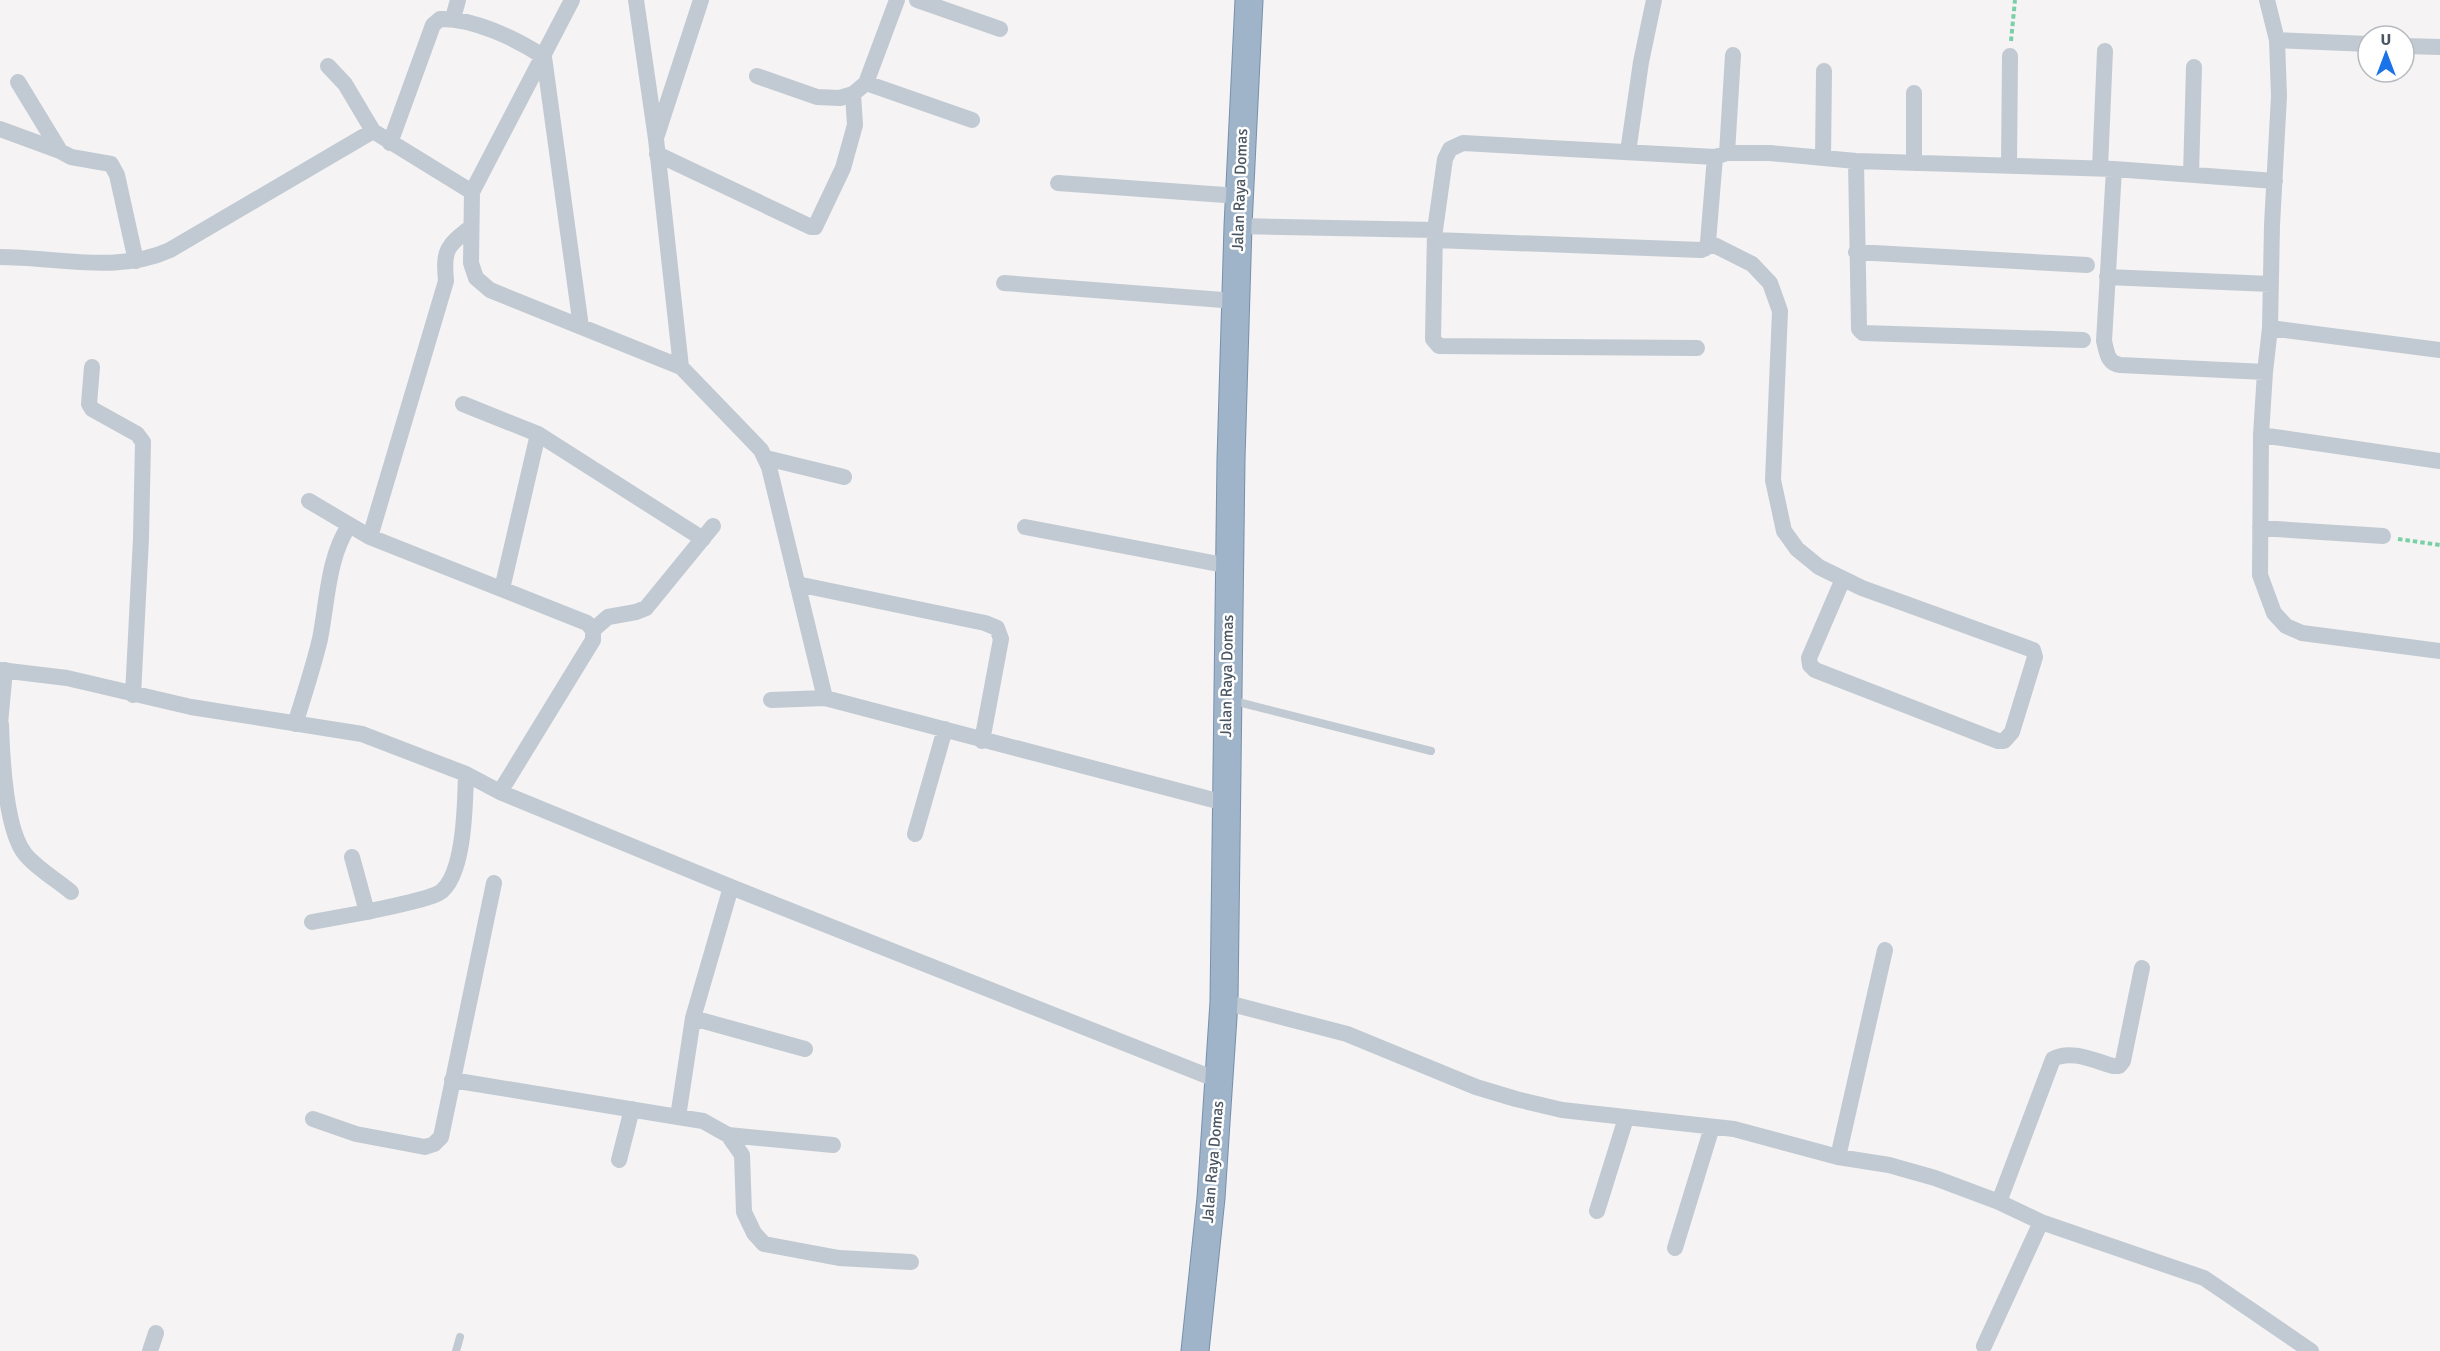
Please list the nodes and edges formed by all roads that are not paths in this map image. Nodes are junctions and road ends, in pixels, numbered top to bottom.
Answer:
1 (458, 0) edge
2 (572, 0) edge
3 (636, 0) edge
4 (701, 0) edge
5 (897, 0) edge
6 (917, 0) edge
7 (1249, 0) edge
8 (1654, 0) edge
9 (2267, 0) edge
10 (453, 18) junction
11 (1000, 29) dead end
12 (2277, 40) junction
13 (2356, 43) edge
14 (2416, 46) edge
15 (2440, 47) edge
16 (2105, 51) dead end
17 (1733, 55) dead end
18 (2010, 56) road end
19 (544, 57) junction
20 (328, 66) dead end
21 (2194, 67) dead end
22 (1824, 71) dead end
23 (757, 76) dead end
24 (18, 82) dead end
25 (859, 88) junction
26 (1914, 93) dead end
27 (972, 120) dead end
28 (0, 129) edge
29 (373, 131) junction
30 (390, 143) junction
31 (656, 146) junction
32 (60, 151) junction
33 (1628, 152) junction
34 (1721, 155) junction
35 (1823, 158) junction
36 (1856, 160) junction
37 (1914, 163) junction
38 (2009, 165) junction
39 (2107, 168) junction
40 (2191, 175) junction
41 (2275, 181) junction
42 (1058, 183) dead end
43 (472, 192) junction
44 (1239, 196) junction
45 (1238, 226) junction
46 (471, 227) junction
47 (1435, 235) junction
48 (1708, 242) junction
49 (1857, 252) junction
50 (0, 257) edge
51 (136, 261) junction
52 (2087, 265) dead end
53 (2107, 277) junction
54 (1004, 283) dead end
55 (2270, 284) junction
56 (1236, 301) junction
57 (581, 327) junction
58 (2270, 328) junction
59 (2083, 340) dead end
60 (1696, 348) dead end
61 (2440, 350) edge
62 (92, 367) dead end
63 (681, 367) junction
64 (2265, 372) junction
65 (463, 404) dead end
66 (538, 434) junction
67 (2262, 435) junction
68 (766, 458) junction
69 (2440, 460) edge
70 (844, 477) dead end
71 (309, 501) dead end
72 (349, 526) junction
73 (1025, 527) dead end
74 (2260, 528) junction
75 (2383, 536) road end
76 (370, 537) junction
77 (1229, 566) junction
78 (1843, 579) junction
79 (797, 584) junction
80 (502, 589) junction
81 (593, 630) junction
82 (2440, 651) edge
83 (3, 670) edge
84 (133, 694) junction
85 (825, 698) junction
86 (1227, 699) junction
87 (771, 700) dead end
88 (0, 724) edge
89 (295, 724) junction
90 (945, 729) junction
91 (982, 741) junction
92 (1431, 751) dead end
93 (466, 774) junction
94 (500, 792) junction
95 (1225, 803) junction
96 (915, 834) dead end
97 (352, 857) dead end
98 (494, 884) dead end
99 (731, 887) junction
100 (71, 892) dead end
101 (367, 912) junction
102 (312, 922) dead end
103 (1885, 950) dead end
104 (2142, 968) dead end
105 (1224, 1002) junction
106 (693, 1018) junction
107 (804, 1049) dead end
108 (452, 1080) junction
109 (1220, 1081) junction
110 (632, 1109) junction
111 (678, 1117) junction
112 (1626, 1118) junction
113 (313, 1119) dead end
114 (1712, 1127) junction
115 (728, 1135) junction
116 (832, 1145) dead end
117 (1838, 1157) junction
118 (619, 1160) dead end
119 (1999, 1202) junction
120 (1597, 1211) dead end
121 (2041, 1222) junction
122 (1675, 1248) dead end
123 (911, 1262) dead end
124 (156, 1333) dead end
125 (460, 1337) dead end
126 (1984, 1346) dead end
127 (150, 1351) edge
128 (456, 1351) edge
129 (1195, 1351) edge
130 (2311, 1351) edge

1 - 10 street
2 - 19 street
3 - 31 street
4 - 31 street
5 - 25 street
6 - 11 street
7 - 44 highway, Jalan Raya Domas
8 - 33 street
9 - 12 street
10 - 19 street
10 - 30 street
12 - 13 street
12 - 41 street
14 - 15 street
16 - 39 street
17 - 34 street
18 - 38 street
19 - 43 street
19 - 57 street
20 - 29 street
21 - 40 street
22 - 35 street
23 - 25 street
24 - 32 street
25 - 27 street
25 - 31 street
26 - 37 street
28 - 32 street
29 - 30 street
29 - 51 street
30 - 43 street
31 - 63 street
32 - 51 street
33 - 34 street
33 - 47 street
34 - 35 street
34 - 48 street
35 - 36 street
36 - 37 street
36 - 49 street
37 - 38 street
38 - 39 street
39 - 40 street
39 - 53 street
40 - 41 street
41 - 55 street
42 - 44 street
43 - 46 street
44 - 45 highway, Jalan Raya Domas
45 - 47 street
45 - 56 highway, Jalan Raya Domas
46 - 57 street
46 - 76 street
47 - 48 street
47 - 60 street
48 - 78 street
49 - 52 street
49 - 59 street
50 - 51 street
53 - 55 street
53 - 64 street
54 - 56 street
55 - 58 street
56 - 77 highway, Jalan Raya Domas
57 - 63 street
58 - 61 street
58 - 64 street
62 - 84 street
63 - 68 street
64 - 67 street
65 - 66 street
66 - 80 street
66 - 81 street
67 - 69 street
67 - 74 street
68 - 70 street
68 - 79 street
71 - 72 street
72 - 76 street
72 - 89 street
73 - 77 street
74 - 75 street
74 - 82 street
76 - 80 street
77 - 86 highway, Jalan Raya Domas
78 - 78 street
79 - 85 street
79 - 91 street
80 - 81 street
81 - 94 street
83 - 84 street
83 - 88 street
84 - 89 street
85 - 87 street
85 - 90 street
86 - 92 lane
86 - 95 highway, Jalan Raya Domas
88 - 100 street
89 - 93 street
90 - 91 street
90 - 96 street
91 - 95 street
93 - 94 street
93 - 101 street
94 - 99 street
95 - 105 highway, Jalan Raya Domas
97 - 101 street
98 - 108 street
99 - 106 street
99 - 109 street
101 - 102 street
103 - 117 street
104 - 119 street
105 - 109 highway, Jalan Raya Domas
105 - 112 street
106 - 107 street
106 - 111 street
108 - 110 street
108 - 113 street
109 - 129 highway, Jalan Raya Domas
110 - 111 street
110 - 118 street
111 - 115 street
112 - 114 street
112 - 120 street
114 - 117 street
114 - 122 street
115 - 116 street
115 - 123 street
117 - 119 street
119 - 121 street
121 - 126 street
121 - 130 street
124 - 127 street
125 - 128 lane

